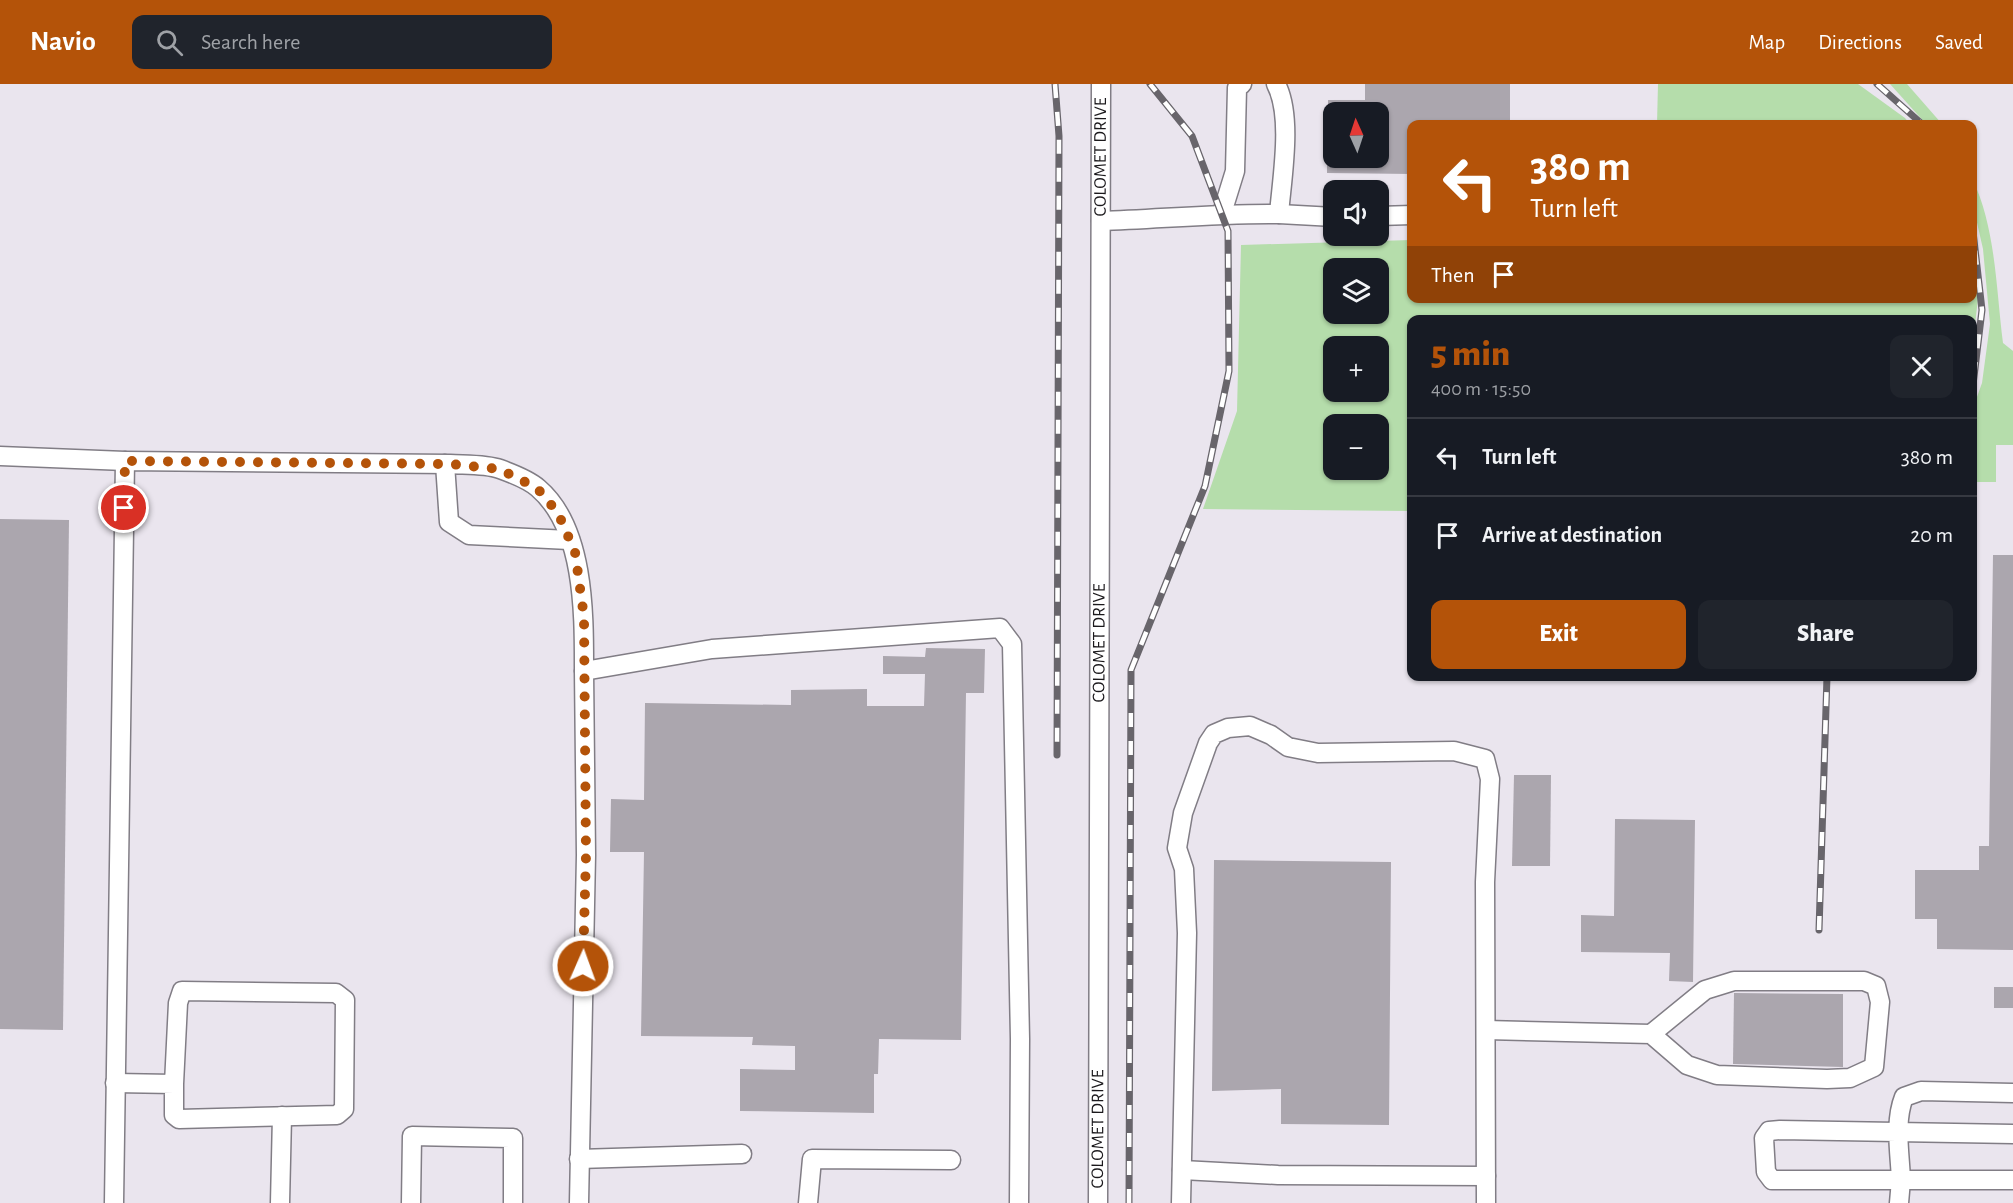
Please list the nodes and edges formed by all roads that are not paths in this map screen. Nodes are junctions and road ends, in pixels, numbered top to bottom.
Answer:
1 (1101, 84) edge
2 (1242, 84) edge
3 (1276, 84) edge
4 (1221, 213) junction
5 (1279, 214) junction
6 (1407, 215) edge
7 (1323, 216) edge
8 (1389, 216) edge
9 (1101, 221) junction
10 (0, 456) edge
11 (125, 461) junction
12 (445, 464) junction
13 (569, 540) junction
14 (584, 671) junction
15 (1486, 1030) junction
16 (1651, 1034) junction
17 (115, 1083) junction
18 (174, 1084) junction
19 (2013, 1093) edge
20 (282, 1116) junction
21 (1899, 1133) junction
22 (2013, 1134) edge
23 (742, 1154) dead end
24 (579, 1159) junction
25 (951, 1160) dead end
26 (1182, 1170) junction
27 (1486, 1176) junction
28 (1901, 1180) junction
29 (2013, 1180) edge
30 (114, 1203) edge
31 (280, 1203) edge
32 (411, 1203) edge
33 (513, 1203) edge
34 (579, 1203) edge
35 (808, 1203) edge
36 (1019, 1203) edge
37 (1098, 1203) edge
38 (1181, 1203) edge
39 (1485, 1203) edge
40 (1899, 1203) edge

1 - 9 street, COLOMET DRIVE
2 - 4 street
3 - 5 street
4 - 5 street
4 - 9 street
5 - 7 street
6 - 8 street
9 - 37 street, COLOMET DRIVE
10 - 11 street
11 - 12 street
11 - 17 street
12 - 13 street
12 - 13 street
13 - 14 street
14 - 24 street
14 - 36 street
15 - 16 street
15 - 26 street
15 - 27 street
16 - 16 street
17 - 18 street
17 - 30 street
18 - 20 street
18 - 20 street
19 - 21 street
20 - 31 street
21 - 22 street
21 - 28 street
21 - 28 street
23 - 24 street
24 - 34 street
25 - 35 street
26 - 27 street
26 - 38 street
27 - 39 street
28 - 29 street
28 - 40 street
32 - 33 street

